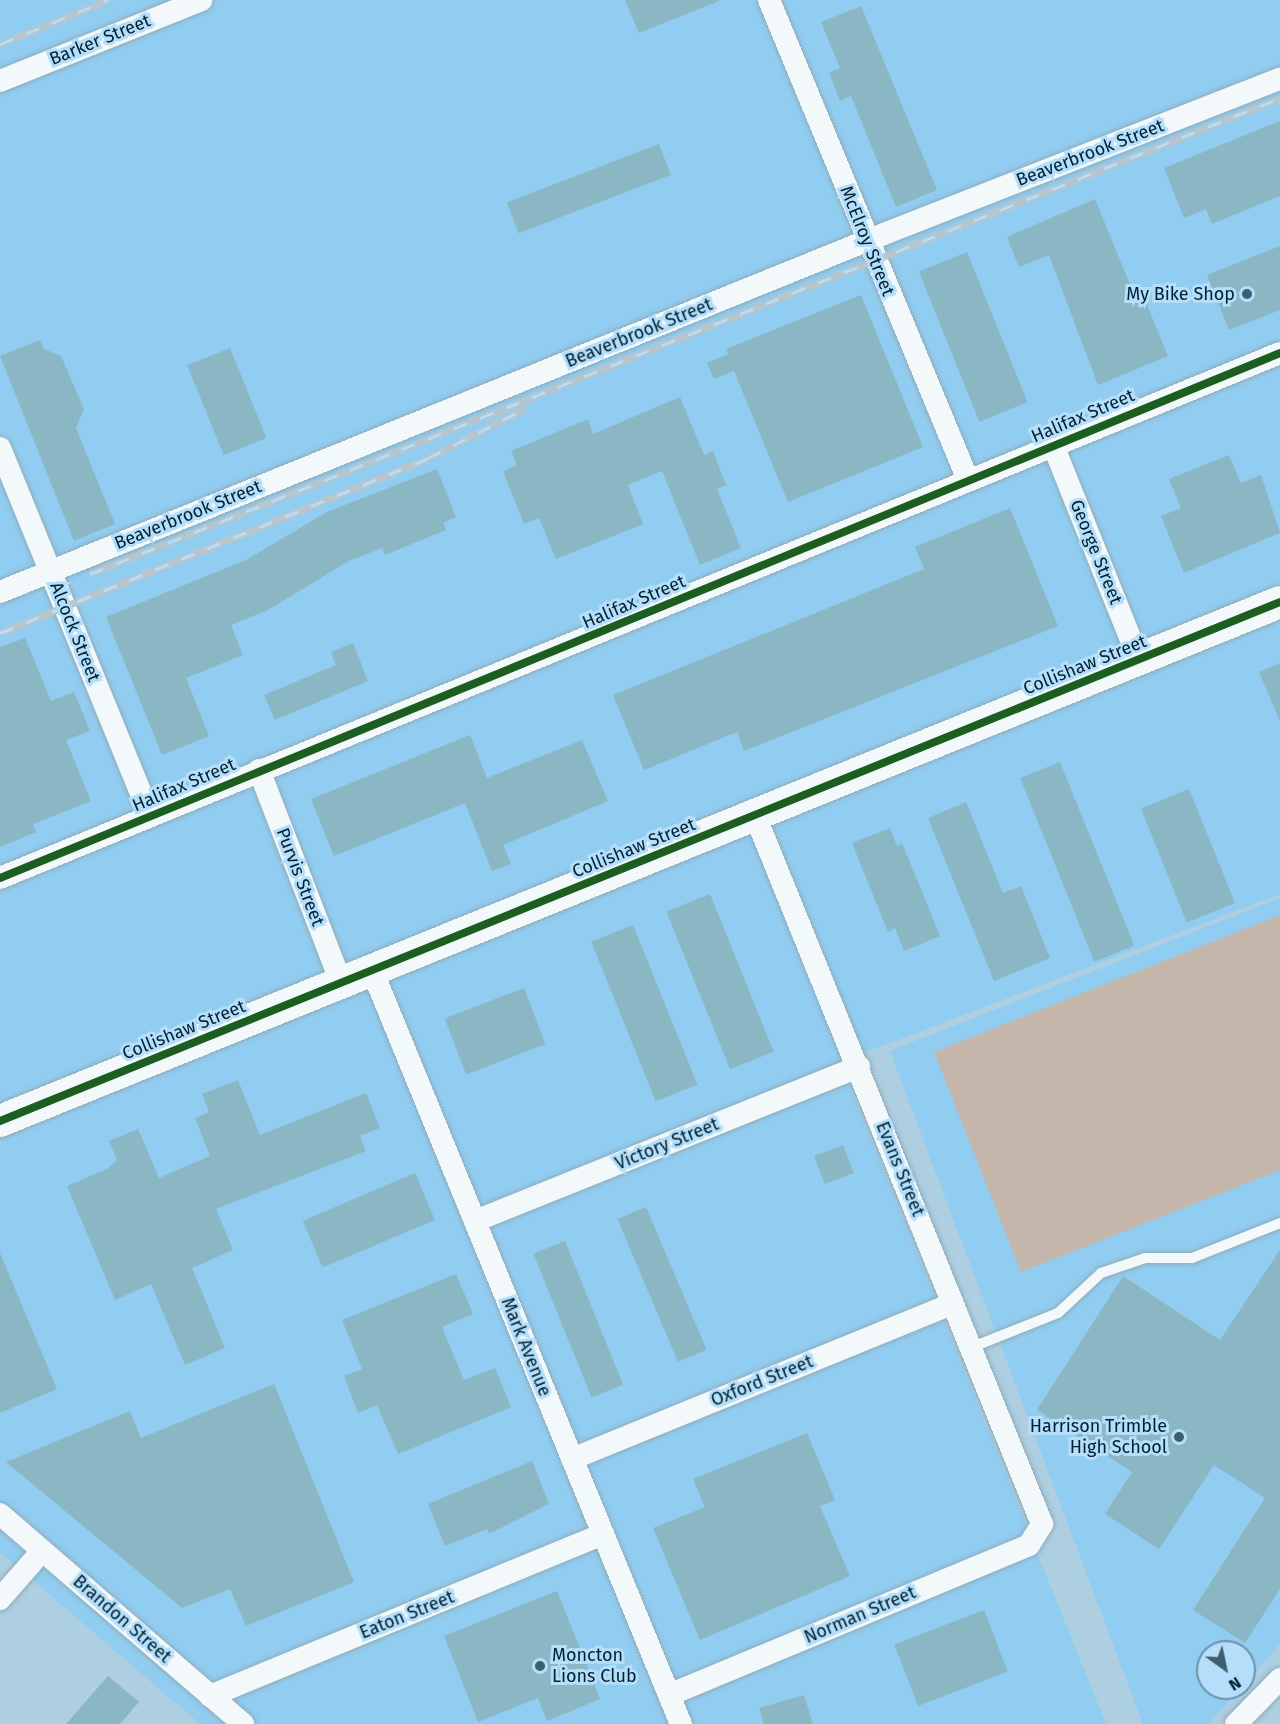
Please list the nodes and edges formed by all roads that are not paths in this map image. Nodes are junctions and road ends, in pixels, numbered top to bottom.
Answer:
1 (201, 0) edge
2 (769, 0) edge
3 (1280, 79) edge
4 (0, 81) edge
5 (866, 241) junction
6 (1280, 352) edge
7 (1053, 445) junction
8 (0, 448) edge
9 (968, 480) junction
10 (50, 571) junction
11 (0, 592) edge
12 (1280, 602) edge
13 (1139, 660) junction
14 (259, 770) junction
15 (755, 815) junction
16 (150, 816) junction
17 (0, 878) edge
18 (372, 970) junction
19 (341, 983) junction
20 (859, 1067) junction
21 (0, 1121) edge
22 (475, 1221) junction
23 (1280, 1223) edge
24 (952, 1304) junction
25 (970, 1348) junction
26 (572, 1459) junction
27 (0, 1514) edge
28 (1042, 1524) joint
29 (603, 1534) junction
30 (42, 1551) junction
31 (0, 1599) edge
32 (1279, 1681) edge
33 (669, 1695) junction
34 (210, 1696) junction
35 (243, 1724) edge
36 (681, 1724) edge
37 (1236, 1724) edge

1 - 4 street, Barker Street
2 - 5 street, McElroy Street
3 - 5 street, Beaverbrook Street
5 - 9 street, McElroy Street
5 - 10 street, Beaverbrook Street
6 - 7 street, Halifax Street
7 - 9 street, Halifax Street
7 - 13 street, George Street
8 - 10 street, Alcock Street
9 - 14 street, Halifax Street
10 - 11 street, Beaverbrook Street
10 - 16 street, Alcock Street
12 - 13 street, Collishaw Street
13 - 15 street, Collishaw Street
14 - 16 street, Halifax Street
14 - 19 street, Purvis Street
15 - 18 street, Collishaw Street
15 - 20 street, Evans Street
16 - 17 street, Halifax Street
18 - 19 street, Collishaw Street
18 - 22 street, Mark Avenue
19 - 21 street, Collishaw Street
20 - 22 street, Victory Street
20 - 24 street, Evans Street
22 - 26 street, Mark Avenue
23 - 25 lane
24 - 25 street, Evans Street
24 - 26 street, Oxford Street
25 - 28 street, Evans Street
26 - 29 street, Mark Avenue
27 - 30 street, Brandon Street
28 - 33 street, Norman Street
29 - 33 street, Mark Avenue
29 - 34 street, Eaton Street
30 - 31 street
30 - 34 street, Brandon Street
32 - 37 street
33 - 36 street, Mark Avenue
34 - 35 street, Brandon Street

